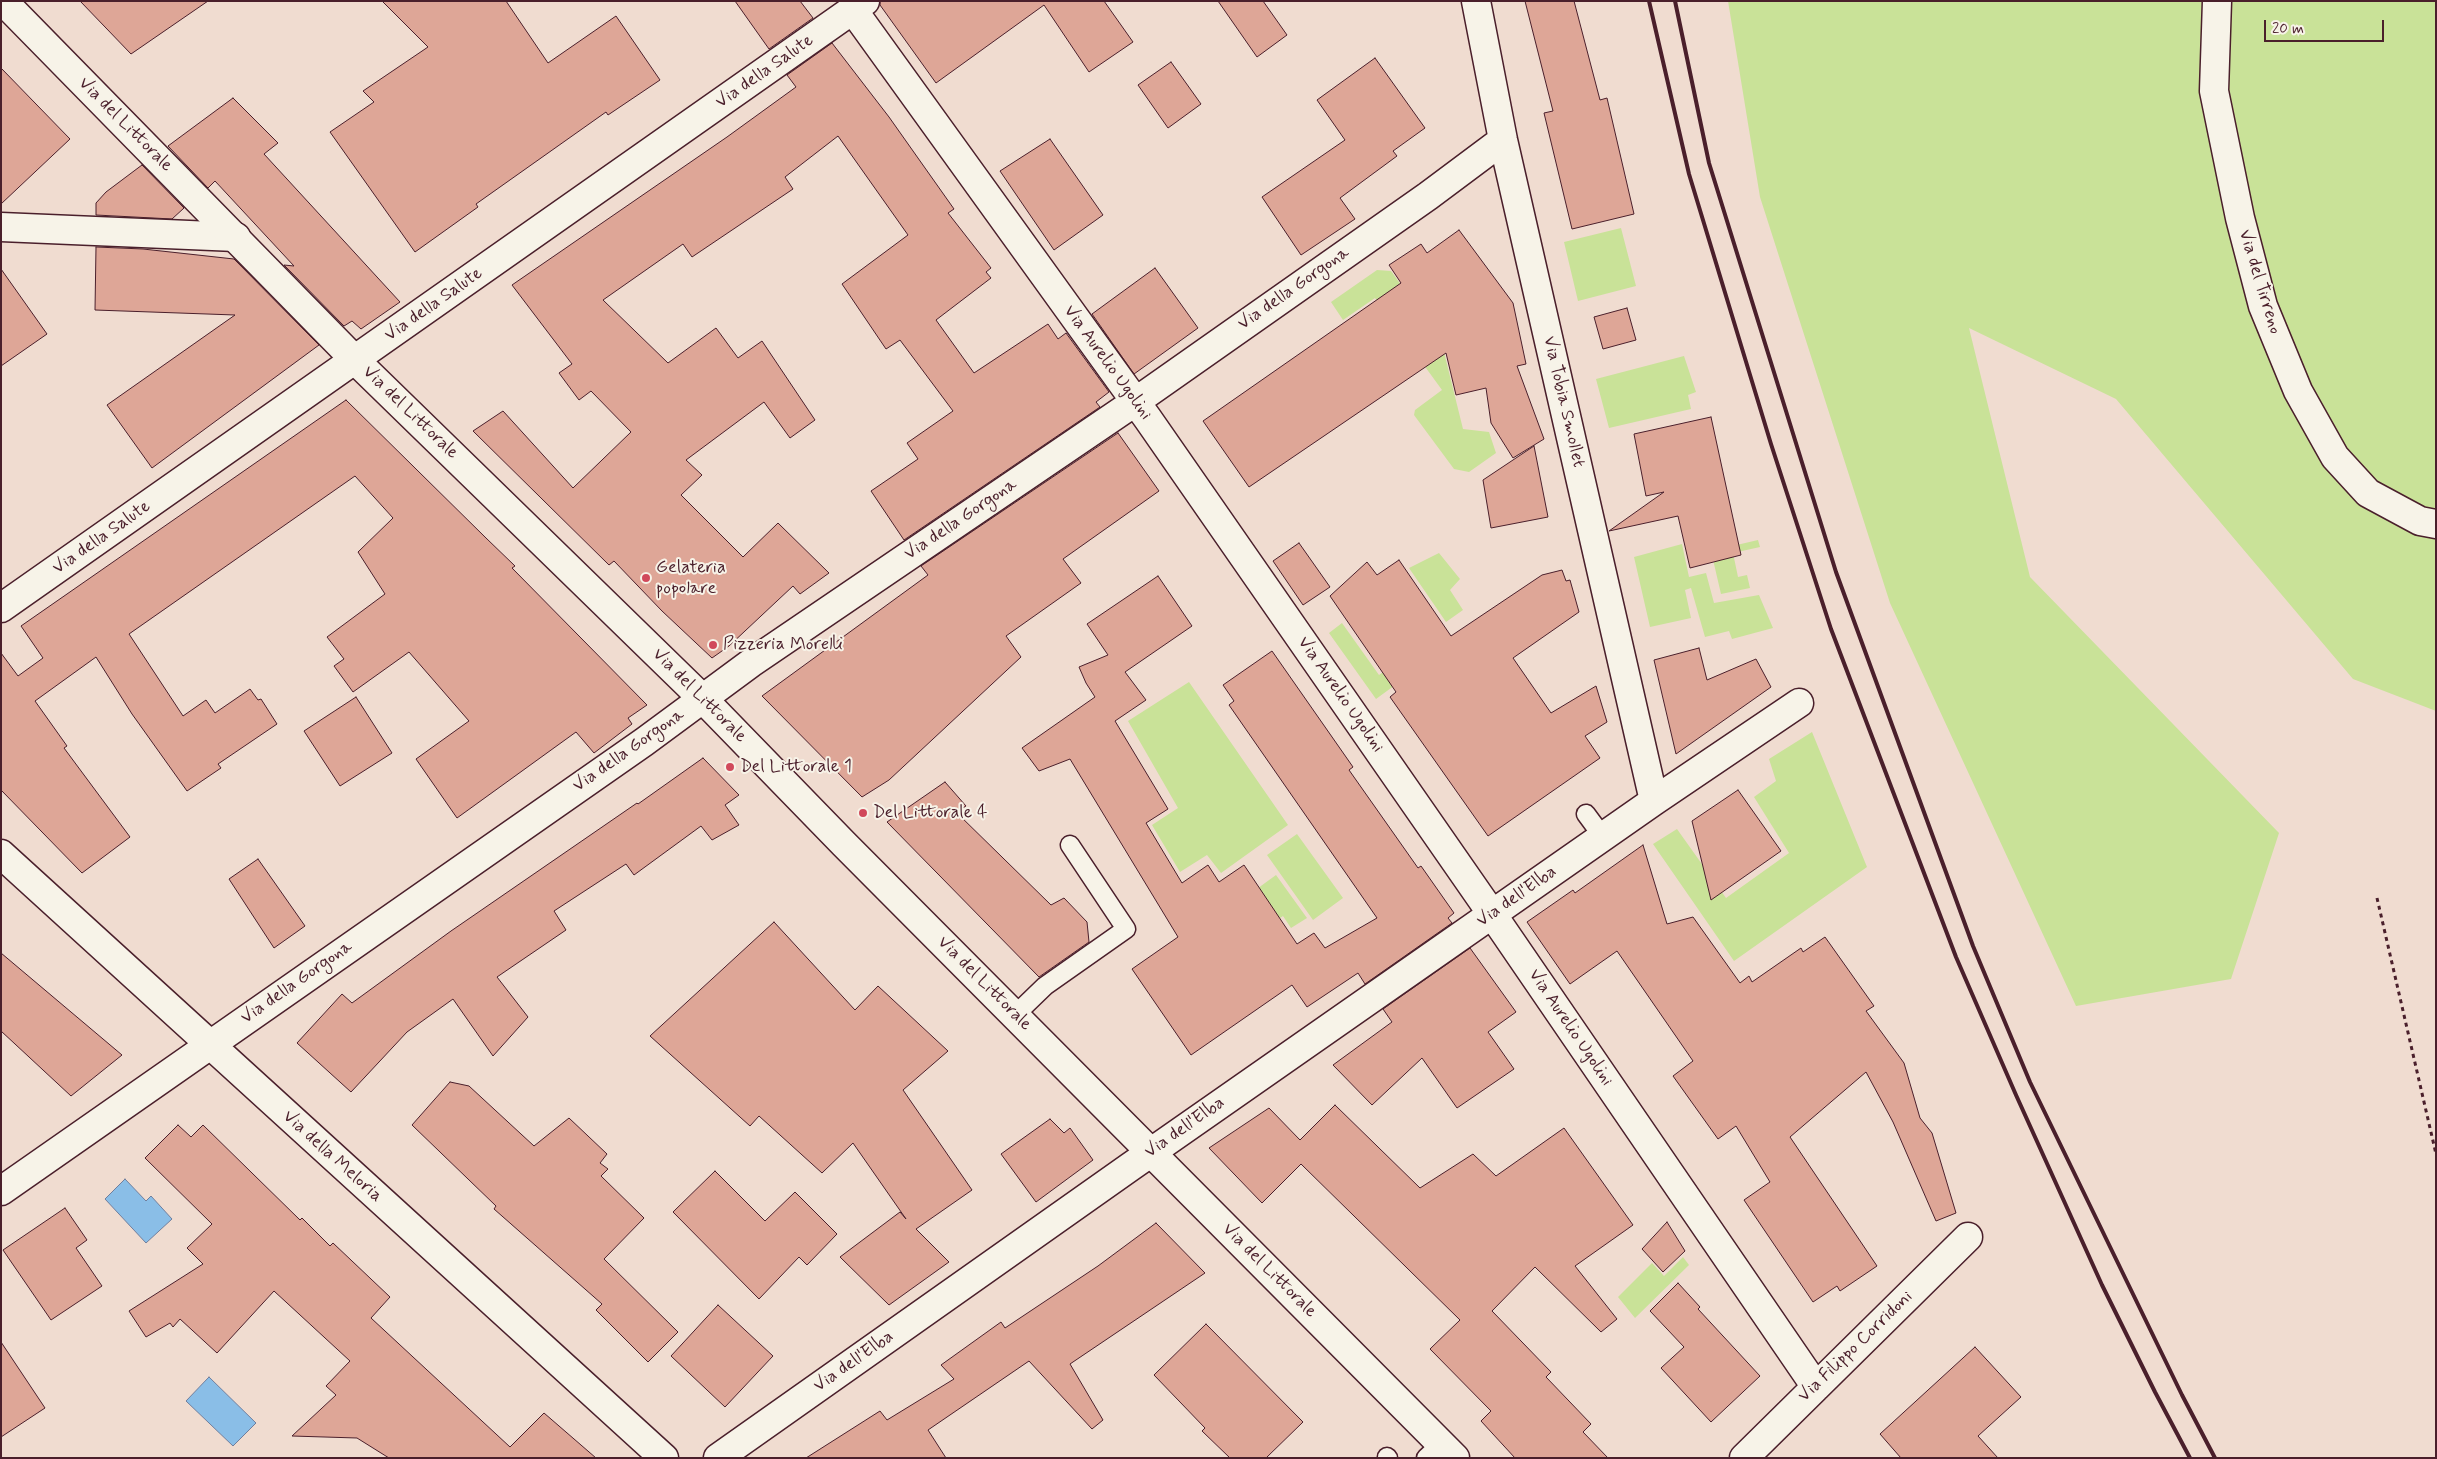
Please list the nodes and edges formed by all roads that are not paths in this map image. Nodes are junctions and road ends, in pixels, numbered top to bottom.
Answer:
1 (3, 1) edge
2 (1476, 1) edge
3 (2217, 1) edge
4 (859, 6) edge
5 (1503, 140) junction
6 (1, 227) edge
7 (236, 237) junction
8 (356, 361) junction
9 (1134, 402) junction
10 (2436, 524) edge
11 (1, 608) edge
12 (704, 699) junction
13 (1799, 703) dead end
14 (1654, 801) junction
15 (1586, 814) dead end
16 (1603, 837) junction
17 (1070, 845) dead end
18 (1, 854) edge
19 (1492, 914) junction
20 (1015, 1015) junction
21 (209, 1045) junction
22 (1151, 1152) junction
23 (1, 1190) edge
24 (1968, 1237) dead end
25 (1816, 1387) junction
26 (1441, 1453) edge
27 (664, 1458) edge
28 (718, 1458) edge
29 (1744, 1458) edge

1 - 7 street, Via del Littorale
2 - 5 street, Via Tobia Smollet
3 - 10 street, Via del Tirreno
4 - 8 street, Via della Salute
4 - 9 street, Via Aurelio Ugolini
5 - 9 street, Via della Gorgona
5 - 14 street, Via Tobia Smollet
6 - 7 street
7 - 8 street, Via del Littorale
8 - 11 street, Via della Salute
8 - 12 street, Via del Littorale
9 - 12 street, Via della Gorgona
9 - 19 street, Via Aurelio Ugolini
12 - 20 street, Via del Littorale
12 - 21 street, Via della Gorgona
13 - 14 street, Via dell'Elba
14 - 16 street, Via dell'Elba
15 - 16 lane
16 - 19 street, Via dell'Elba
17 - 20 lane
18 - 21 street, Via della Meloria
19 - 22 street, Via dell'Elba
19 - 25 street, Via Aurelio Ugolini
20 - 22 street, Via del Littorale
21 - 23 street, Via della Gorgona
21 - 27 street, Via della Meloria
22 - 26 street, Via del Littorale
22 - 28 street, Via dell'Elba
24 - 25 street, Via Filippo Corridoni
25 - 29 street, Via Filippo Corridoni

